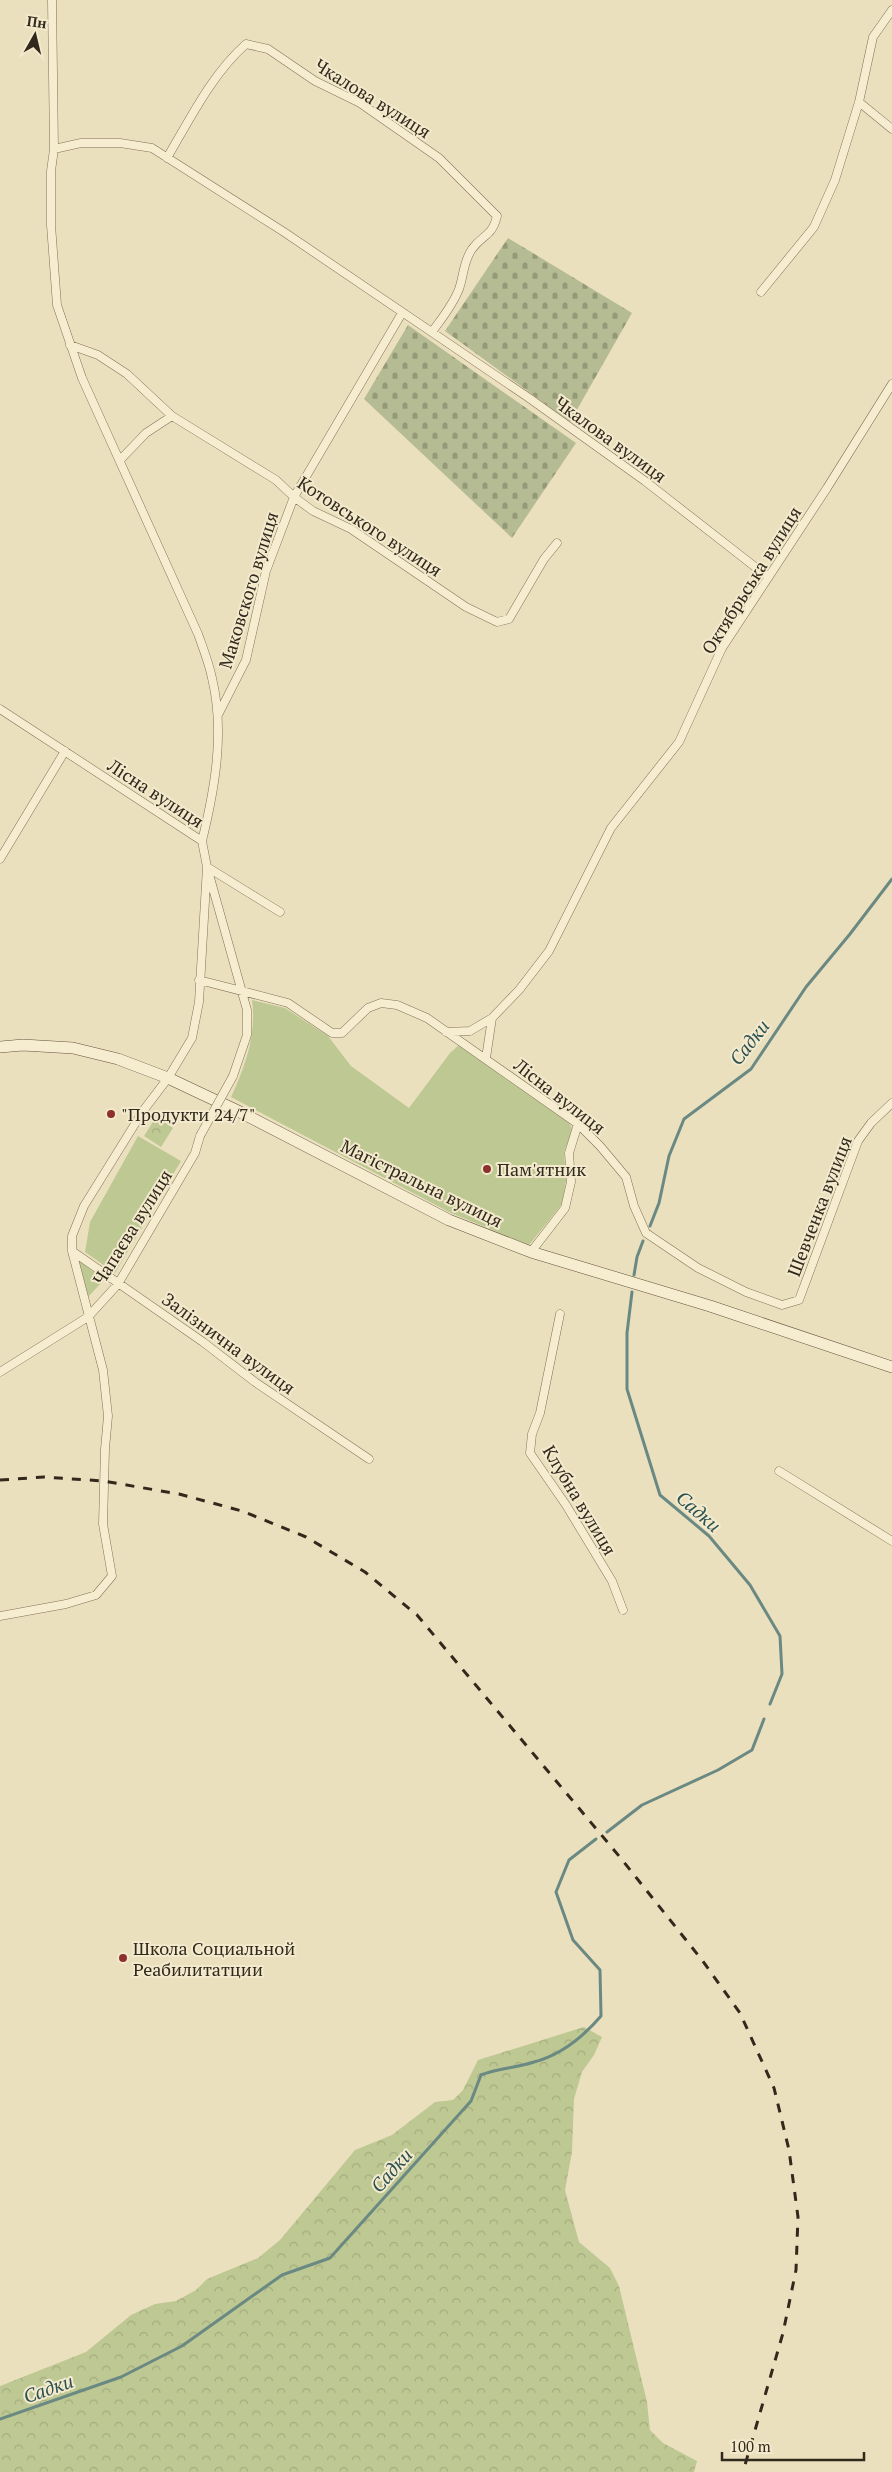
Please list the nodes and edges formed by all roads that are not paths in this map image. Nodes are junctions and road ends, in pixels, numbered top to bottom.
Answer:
1 (52, 0) edge
2 (892, 10) edge
3 (859, 102) junction
4 (892, 130) edge
5 (54, 149) junction
6 (167, 158) junction
7 (761, 292) dead end
8 (402, 313) junction
9 (432, 332) junction
10 (70, 345) junction
11 (892, 384) edge
12 (172, 416) junction
13 (121, 459) junction
14 (294, 497) junction
15 (557, 543) dead end
16 (768, 577) junction
17 (0, 709) edge
18 (217, 717) junction
19 (65, 750) junction
20 (202, 841) junction
21 (0, 859) edge
22 (207, 867) junction
23 (280, 912) dead end
24 (199, 980) junction
25 (242, 990) junction
26 (492, 1018) junction
27 (446, 1032) junction
28 (0, 1047) edge
29 (486, 1058) junction
30 (168, 1078) junction
31 (892, 1103) edge
32 (578, 1124) junction
33 (72, 1251) junction
34 (531, 1252) junction
35 (118, 1284) junction
36 (799, 1300) joint
37 (560, 1314) dead end
38 (88, 1317) junction
39 (892, 1367) edge
40 (0, 1372) edge
41 (369, 1459) dead end
42 (779, 1471) dead end
43 (892, 1541) edge
44 (623, 1610) dead end
45 (0, 1616) edge

1 - 5 street
2 - 3 street
3 - 4 street
3 - 7 street
5 - 6 street, Чкалова вулиця
5 - 10 street
6 - 8 street, Чкалова вулиця
6 - 9 street, Чкалова вулиця
8 - 9 street, Чкалова вулиця
8 - 14 street, Маковского вулиця
9 - 16 street, Чкалова вулиця
10 - 12 street, Котовського вулиця
10 - 13 street
11 - 16 street, Октябрьська вулиця
12 - 13 street
12 - 14 street, Котовського вулиця
13 - 18 street
14 - 15 street, Котовського вулиця
14 - 18 street, Маковского вулиця
16 - 26 street, Октябрьська вулиця
17 - 19 street, Лісна вулиця
18 - 20 street
19 - 20 street, Лісна вулиця
19 - 21 street
20 - 22 street, Лісна вулиця
22 - 23 street
22 - 24 street
22 - 25 street, Чапаєва вулиця
24 - 25 street
24 - 30 street
25 - 27 street, Лісна вулиця
25 - 35 street, Чапаєва вулиця, bridge
26 - 27 street, Октябрьська вулиця
26 - 29 street
27 - 29 street, Лісна вулиця
28 - 30 main road, Магістральна вулиця
29 - 32 street, Лісна вулиця
30 - 33 street
30 - 34 main road, Магістральна вулиця
31 - 36 street, Шевченка вулиця
32 - 34 street
32 - 36 street, Лісна вулиця
33 - 35 street, Залізнична вулиця
33 - 38 street
34 - 39 main road, Магістральна вулиця
35 - 38 street, Чапаєва вулиця
35 - 41 street, Залізнична вулиця
37 - 44 street, Клубна вулиця
38 - 40 street, Чапаєва вулиця
38 - 45 street
42 - 43 street

